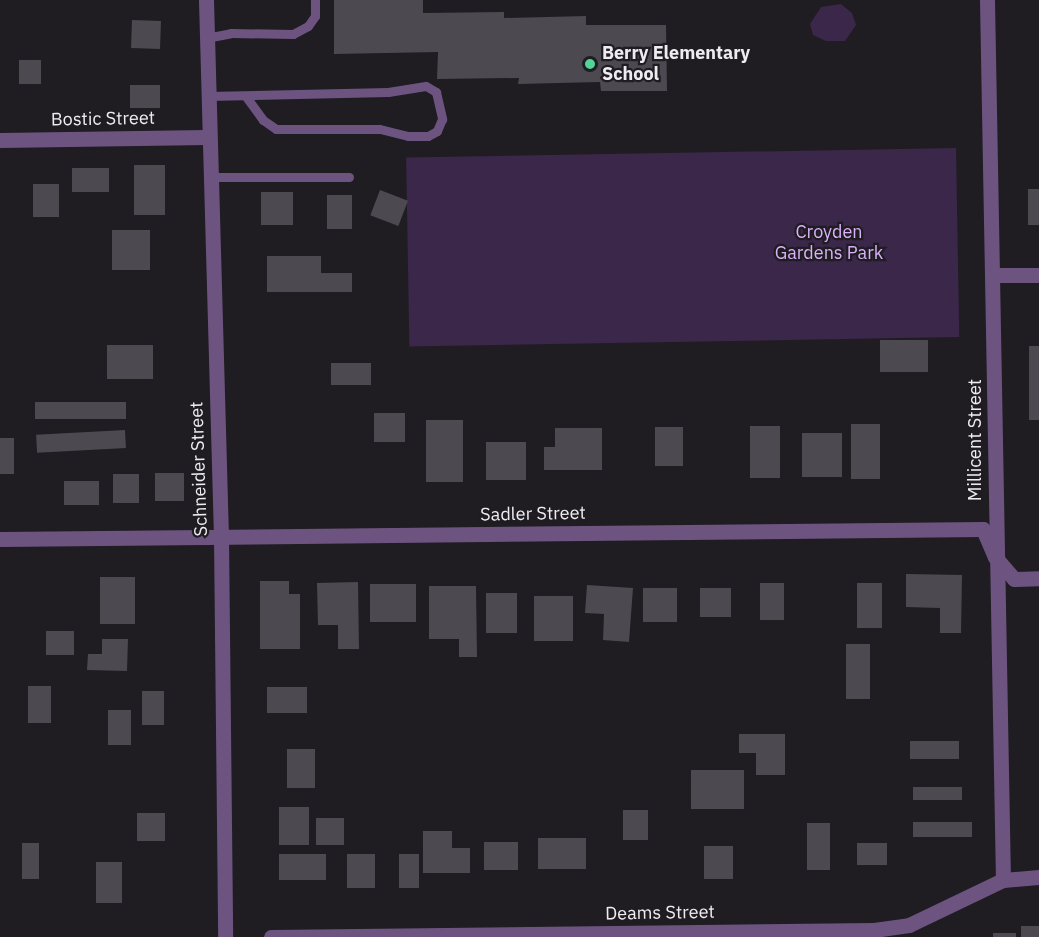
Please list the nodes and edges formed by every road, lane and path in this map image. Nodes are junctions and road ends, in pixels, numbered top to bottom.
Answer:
1 (206, 0) edge
2 (315, 0) edge
3 (987, 0) edge
4 (207, 38) junction
5 (207, 96) junction
6 (246, 97) junction
7 (207, 137) junction
8 (0, 140) edge
9 (209, 177) junction
10 (350, 177) dead end
11 (994, 275) junction
12 (1039, 275) edge
13 (221, 537) junction
14 (0, 539) edge
15 (995, 557) junction
16 (1039, 578) edge
17 (1039, 877) edge
18 (1004, 880) junction
19 (225, 937) edge
20 (271, 937) edge

1 - 4 street, Schneider Street
2 - 4 lane
3 - 11 street, Millicent Street
4 - 5 street, Schneider Street
5 - 6 lane
5 - 7 street, Schneider Street
6 - 6 lane
7 - 8 street, Bostic Street
7 - 9 street, Schneider Street
9 - 10 lane
9 - 13 street, Schneider Street
11 - 12 street
11 - 15 street, Millicent Street
13 - 14 street, Sadler Street
13 - 15 street, Sadler Street
13 - 19 street, Schneider Street
15 - 16 street, Sadler Street
15 - 18 street, Millicent Street
17 - 18 street, Deams Street
18 - 20 street, Deams Street

